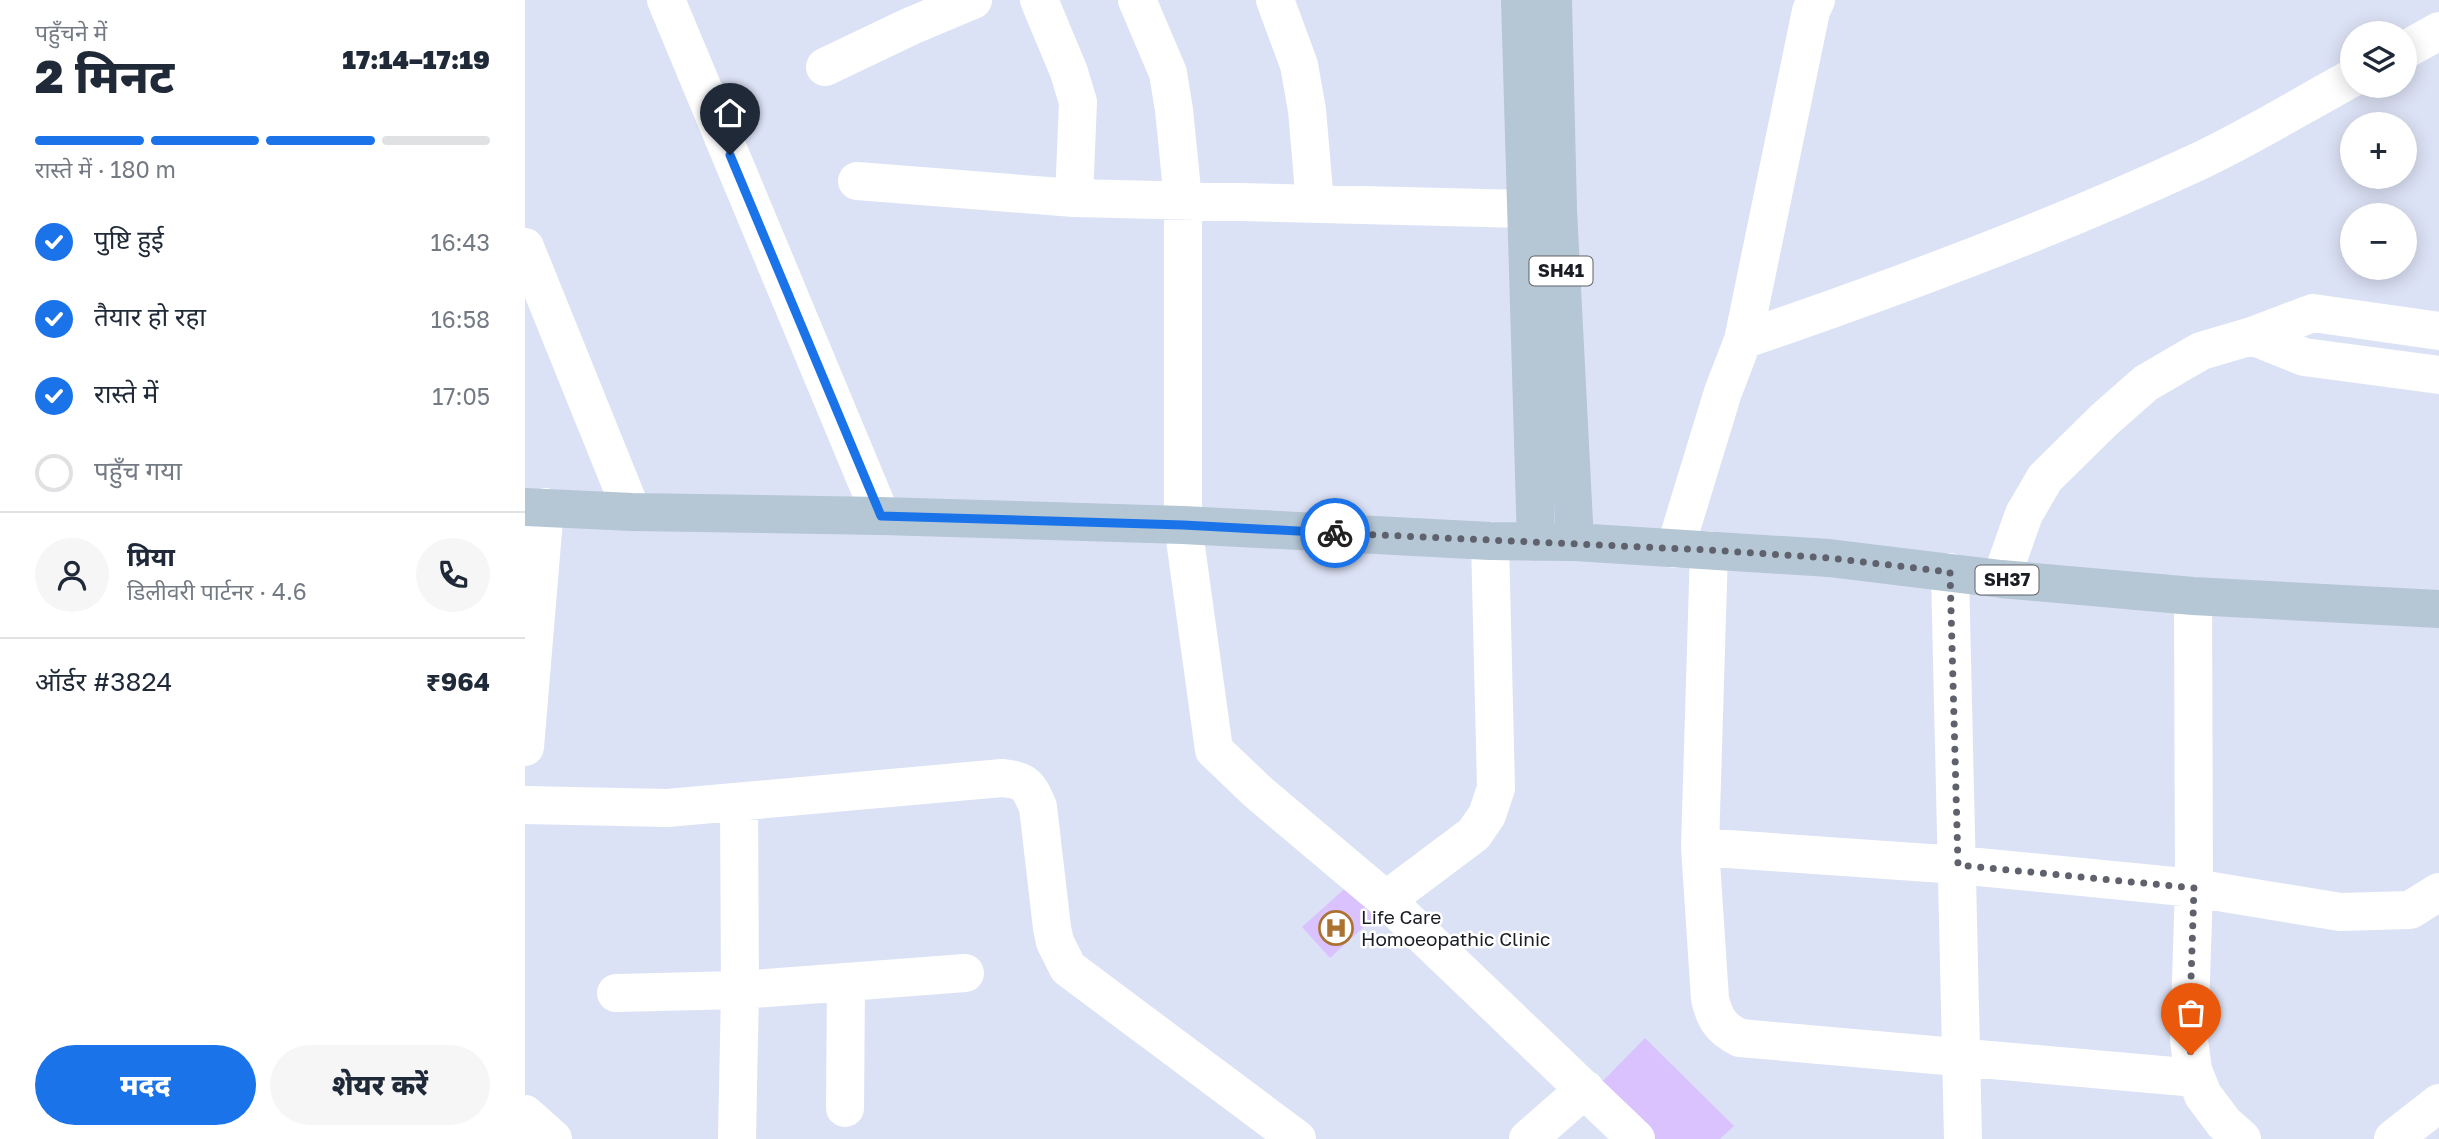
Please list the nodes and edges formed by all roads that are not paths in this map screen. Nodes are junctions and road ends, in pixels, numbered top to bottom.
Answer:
1 (666, 0) edge
2 (973, 0) edge
3 (1039, 0) edge
4 (1137, 0) edge
5 (1275, 0) edge
6 (1520, 0) edge
7 (1553, 0) edge
8 (1815, 0) edge
9 (905, 13) edge
10 (2439, 31) edge
11 (2417, 43) edge
12 (825, 67) dead end
13 (2340, 85) edge
14 (857, 181) dead end
15 (1074, 198) junction
16 (1183, 200) junction
17 (1315, 203) junction
18 (1525, 209) junction
19 (525, 247) edge
20 (2439, 331) edge
21 (2252, 336) junction
22 (1742, 341) junction
23 (2439, 375) edge
24 (535, 507) edge
25 (632, 512) junction
26 (881, 516) junction
27 (1183, 525) junction
28 (1490, 541) junction
29 (1536, 542) junction
30 (1575, 542) junction
31 (1692, 549) junction
32 (1950, 572) junction
33 (2001, 579) junction
34 (2193, 596) junction
35 (2439, 609) edge
36 (526, 726) edge
37 (739, 803) junction
38 (525, 805) edge
39 (1700, 846) junction
40 (1958, 865) junction
41 (2194, 888) junction
42 (2439, 892) edge
43 (1386, 900) junction
44 (965, 973) dead end
45 (846, 982) junction
46 (740, 990) junction
47 (616, 993) dead end
48 (1960, 1058) junction
49 (2196, 1078) junction
50 (1585, 1089) junction
51 (2439, 1103) edge
52 (845, 1108) dead end
53 (525, 1114) edge
54 (552, 1139) edge
55 (737, 1139) edge
56 (1297, 1139) edge
57 (1528, 1139) edge
58 (1636, 1139) edge
59 (1963, 1139) edge
60 (2242, 1139) edge
61 (2393, 1139) edge

1 - 26 street
2 - 9 street
3 - 15 street
4 - 16 street
5 - 17 street
6 - 18 main road, SH41
7 - 30 main road, SH41
8 - 22 street
9 - 12 street
10 - 11 street
13 - 22 street
14 - 15 street
15 - 16 street
16 - 17 street
16 - 27 street
17 - 18 street
18 - 29 main road, SH41
19 - 25 street
20 - 21 street
21 - 23 street
21 - 33 street
22 - 31 street
24 - 25 main road
24 - 36 street
25 - 26 main road
26 - 27 main road
27 - 28 main road
27 - 43 street
28 - 29 main road
28 - 43 street
29 - 30 main road
30 - 31 main road, SH37
31 - 32 main road, SH37
31 - 39 street
32 - 33 main road, SH37
32 - 40 street
33 - 34 main road, SH37
34 - 35 main road, SH37
34 - 41 street
37 - 38 street
37 - 46 street
37 - 56 street
39 - 40 street
39 - 48 street
40 - 41 street
40 - 48 street
41 - 42 street
41 - 49 street
43 - 50 street
44 - 45 street
45 - 46 street
45 - 52 street
46 - 47 street
46 - 55 street
48 - 49 street
48 - 59 street
49 - 60 street
50 - 57 street
50 - 58 street
51 - 61 street
53 - 54 street

